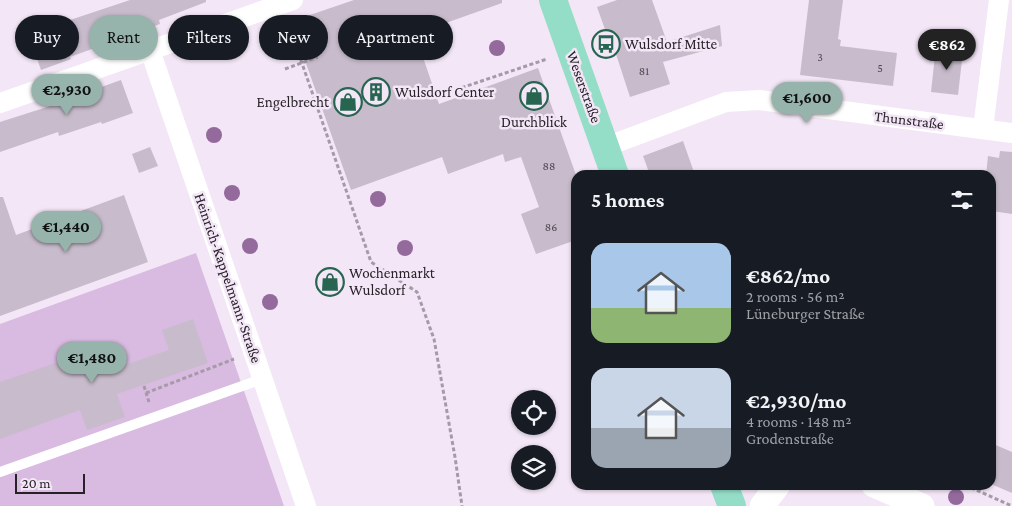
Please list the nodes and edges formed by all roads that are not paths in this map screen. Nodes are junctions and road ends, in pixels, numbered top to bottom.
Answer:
1 (553, 0) edge
2 (999, 0) edge
3 (287, 2) edge
4 (158, 47) edge
5 (122, 60) edge
6 (153, 60) edge
7 (0, 103) edge
8 (983, 129) junction
9 (1012, 133) edge
10 (605, 147) junction
11 (613, 170) edge
12 (262, 379) junction
13 (0, 472) edge
14 (726, 490) edge
15 (774, 490) edge
16 (885, 490) edge
17 (306, 506) edge
18 (732, 506) edge
19 (762, 506) edge
20 (922, 506) edge

1 - 10 main road, Weserstraße
2 - 8 street
3 - 4 street
5 - 7 street
6 - 12 street, Heinrich-Kappelmann-Straße
8 - 9 street, Thunstraße
8 - 10 street, Thunstraße
10 - 11 main road, Weserstraße
12 - 13 lane
12 - 17 street, Heinrich-Kappelmann-Straße
14 - 18 main road
15 - 19 street
16 - 20 street

